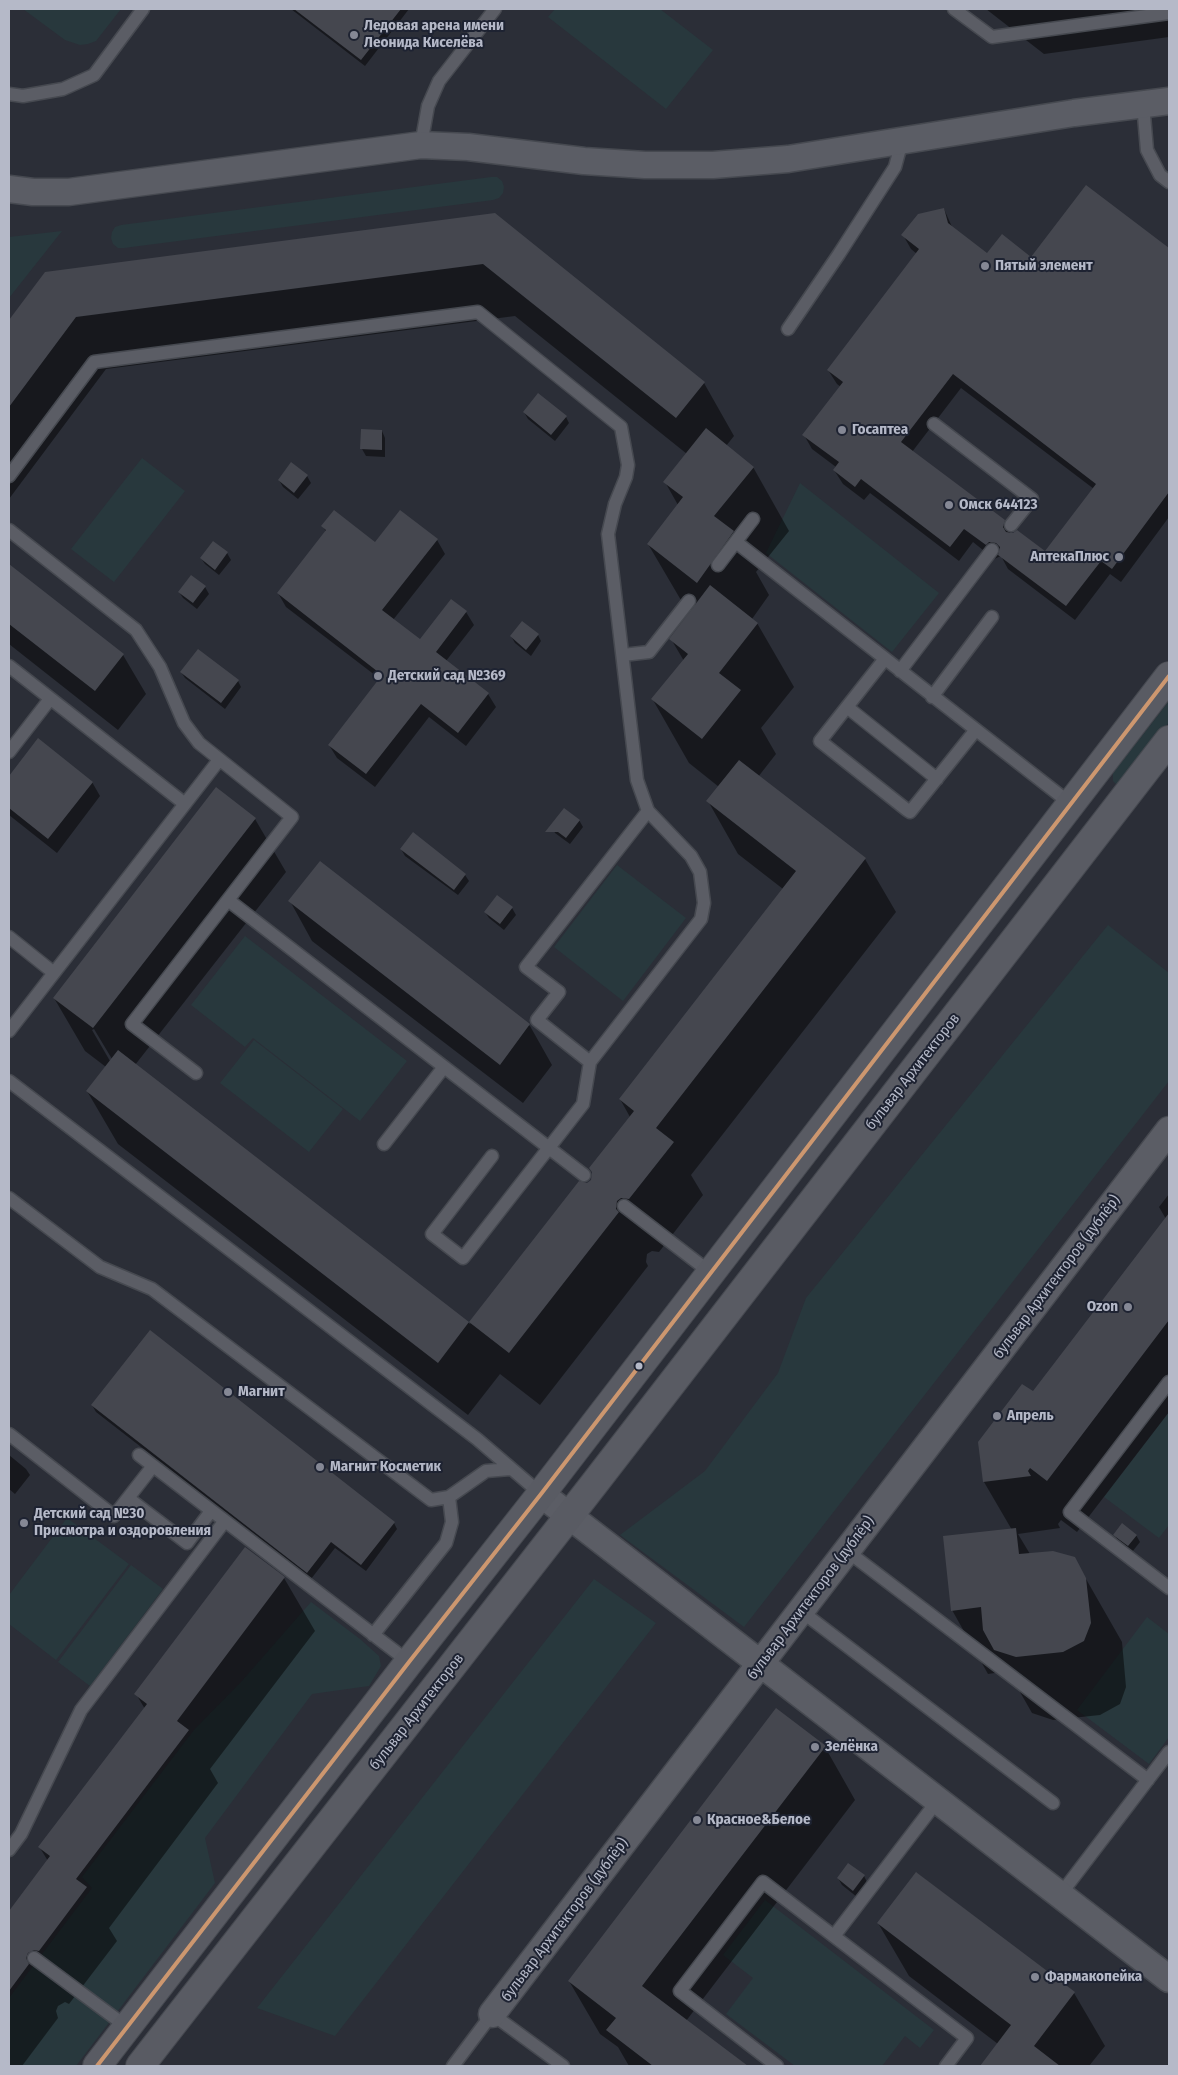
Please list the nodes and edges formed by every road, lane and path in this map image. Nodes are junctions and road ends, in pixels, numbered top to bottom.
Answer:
1 (143, 9) edge
2 (495, 9) edge
3 (954, 9) edge
4 (1169, 13) edge
5 (9, 94) edge
6 (1169, 102) edge
7 (1143, 104) junction
8 (902, 141) junction
9 (421, 145) junction
10 (1169, 182) edge
11 (9, 189) edge
12 (788, 329) dead end
13 (934, 424) dead end
14 (9, 476) edge
15 (754, 520) dead end
16 (1011, 525) dead end
17 (9, 530) edge
18 (736, 542) junction
19 (992, 550) dead end
20 (718, 565) dead end
21 (689, 601) dead end
22 (992, 617) dead end
23 (623, 655) junction
24 (884, 660) junction
25 (9, 666) edge
26 (900, 671) junction
27 (1169, 676) edge
28 (932, 696) junction
29 (50, 699) junction
30 (847, 707) junction
31 (975, 731) junction
32 (1169, 740) edge
33 (9, 752) edge
34 (219, 760) junction
35 (937, 778) junction
36 (185, 804) junction
37 (1071, 804) junction
38 (648, 810) junction
39 (228, 900) junction
40 (9, 937) edge
41 (54, 973) junction
42 (9, 1031) edge
43 (590, 1062) junction
44 (444, 1067) junction
45 (196, 1073) dead end
46 (9, 1080) edge
47 (1169, 1130) edge
48 (384, 1144) dead end
49 (549, 1148) junction
50 (492, 1156) dead end
51 (584, 1175) dead end
52 (9, 1198) edge
53 (624, 1206) dead end
54 (711, 1273) junction
55 (1169, 1382) edge
56 (9, 1434) edge
57 (139, 1455) dead end
58 (153, 1466) junction
59 (510, 1469) junction
60 (541, 1494) junction
61 (449, 1497) junction
62 (128, 1498) junction
63 (212, 1511) junction
64 (569, 1516) junction
65 (224, 1522) junction
66 (847, 1551) junction
67 (1169, 1588) edge
68 (802, 1610) junction
69 (373, 1635) junction
70 (409, 1662) junction
71 (761, 1663) junction
72 (1169, 1752) edge
73 (1148, 1780) junction
74 (938, 1800) junction
75 (1053, 1803) dead end
76 (9, 1850) edge
77 (1060, 1895) junction
78 (834, 1936) junction
79 (34, 1958) dead end
80 (1169, 1979) edge
81 (492, 2014) junction
82 (127, 2028) junction
83 (97, 2066) edge
84 (140, 2066) edge
85 (453, 2066) edge
86 (563, 2066) edge
87 (776, 2066) edge
88 (946, 2066) edge

1 - 5 lane
2 - 9 lane
3 - 4 lane
6 - 7 street
7 - 8 street
7 - 10 lane
8 - 9 street
8 - 12 lane
9 - 11 street
13 - 16 lane
14 - 23 lane
15 - 18 lane
17 - 34 lane
18 - 20 lane
18 - 24 lane
19 - 26 lane
21 - 23 lane
22 - 28 lane
23 - 38 lane
24 - 26 lane
24 - 30 lane
25 - 29 lane
26 - 28 lane
27 - 37 main road
28 - 31 lane
29 - 33 lane
29 - 36 lane
30 - 35 lane
30 - 35 lane
31 - 35 lane
31 - 37 lane
32 - 64 main road, бульвар Архитекторов
34 - 36 lane
34 - 39 lane
36 - 41 lane
37 - 54 main road
38 - 43 lane
38 - 43 lane
39 - 44 lane
39 - 45 lane
40 - 41 lane
41 - 42 lane
43 - 49 lane
44 - 48 lane
44 - 49 lane
46 - 59 lane
47 - 66 street, бульвар Архитекторов (дублёр)
49 - 50 lane
49 - 51 lane
52 - 61 lane
53 - 54 lane
54 - 60 main road
55 - 67 lane
56 - 62 lane
57 - 58 lane
58 - 62 lane
58 - 63 lane
59 - 60 lane
59 - 61 lane
60 - 64 street
60 - 70 main road
61 - 69 lane
62 - 63 lane
63 - 65 lane
64 - 71 street
64 - 84 main road, бульвар Архитекторов
65 - 69 lane
65 - 76 lane
66 - 68 street, бульвар Архитекторов (дублёр)
66 - 73 lane
68 - 71 street, бульвар Архитекторов (дублёр)
68 - 75 lane
69 - 70 lane
70 - 82 main road
71 - 74 street
71 - 81 street, бульвар Архитекторов (дублёр)
72 - 73 lane
73 - 77 lane
74 - 77 street
74 - 78 lane
77 - 80 street
78 - 87 lane
78 - 88 lane
79 - 82 lane
81 - 85 lane, бульвар Архитекторов (дублёр)
81 - 86 lane
82 - 83 main road

